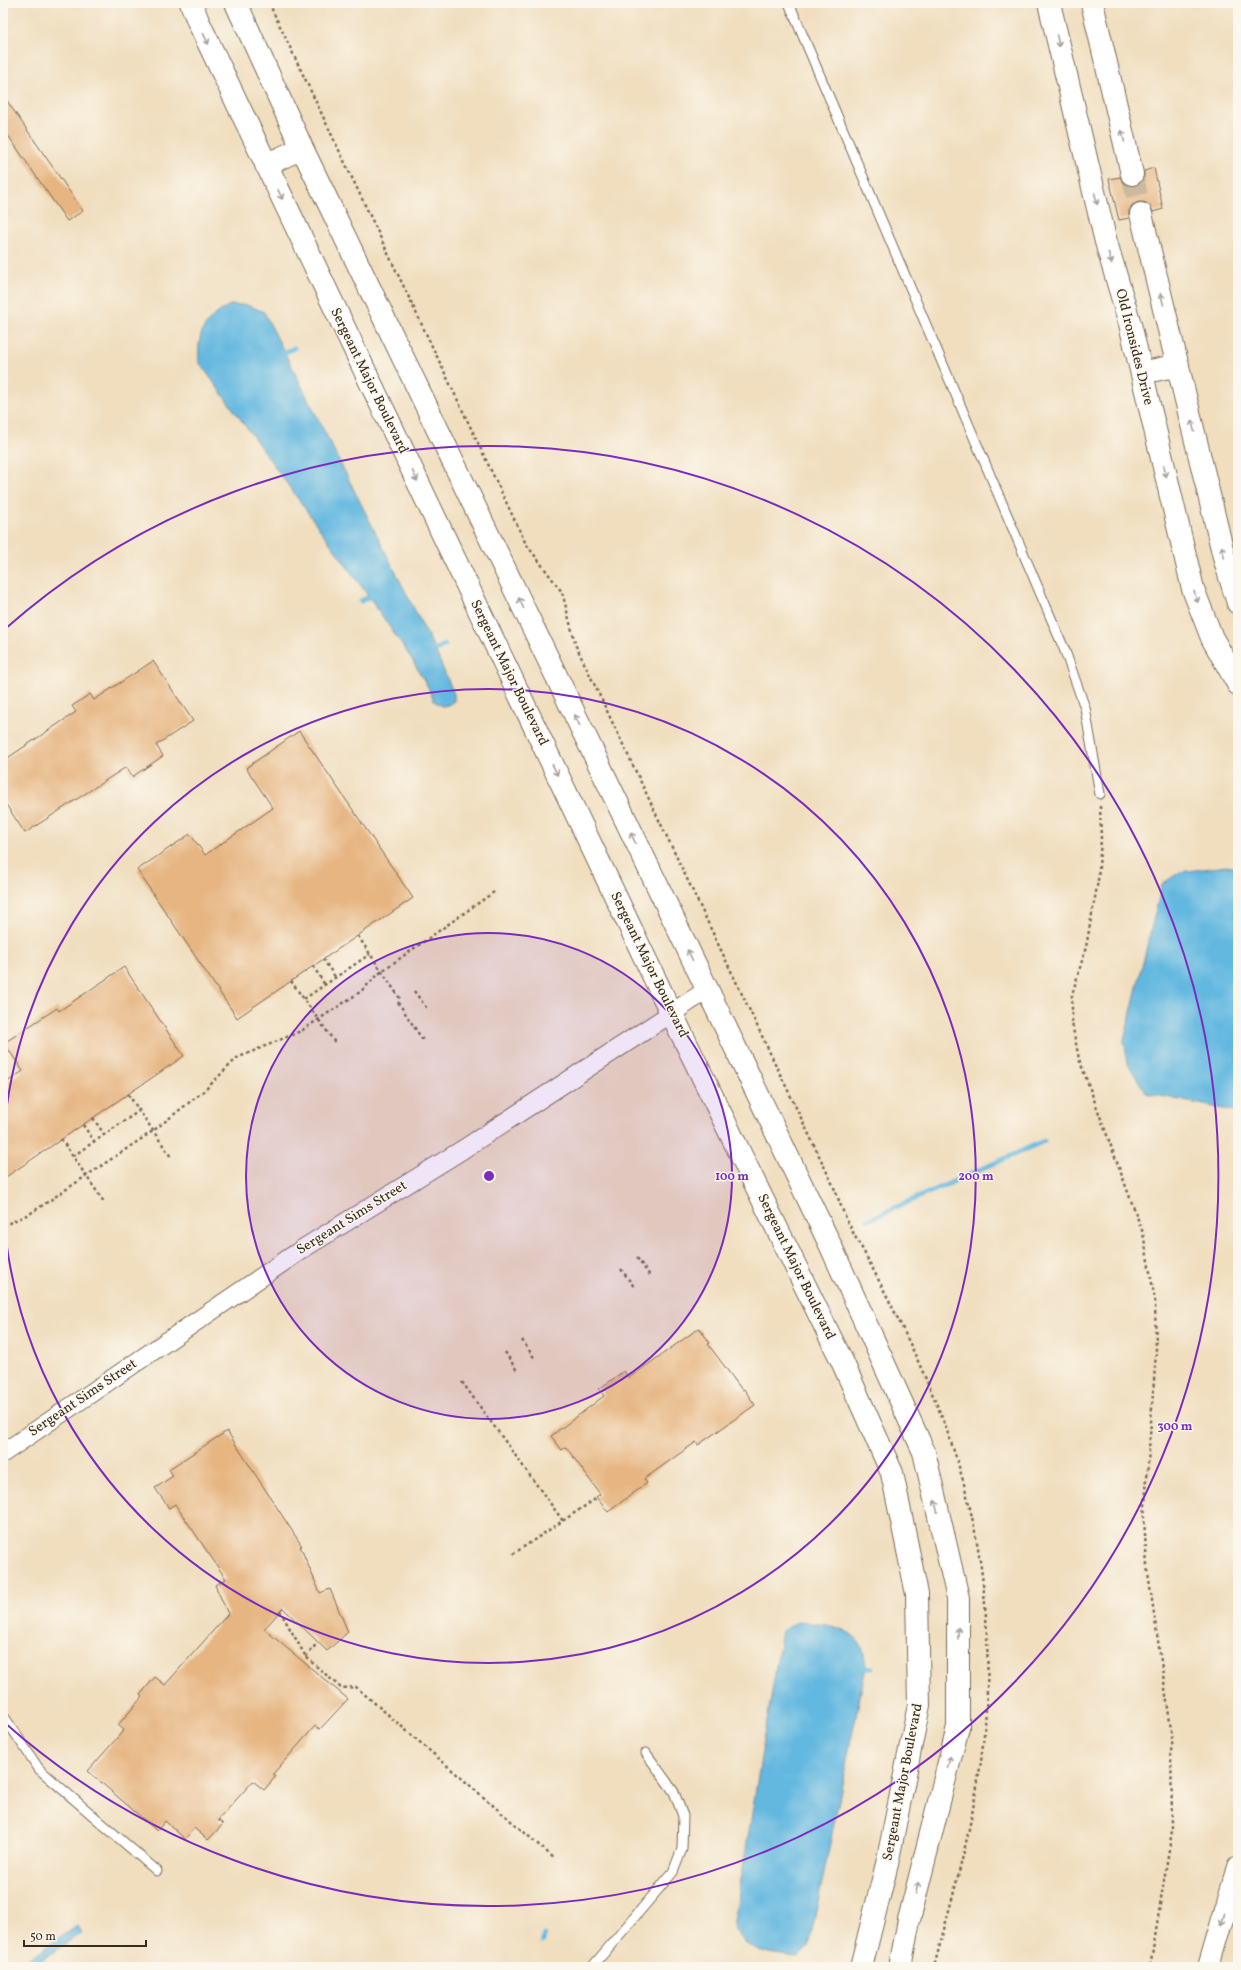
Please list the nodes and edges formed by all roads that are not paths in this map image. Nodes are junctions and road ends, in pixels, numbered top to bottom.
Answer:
1 (191, 3) edge
2 (236, 3) edge
3 (789, 3) edge
4 (1049, 3) edge
5 (1092, 3) edge
6 (302, 148) junction
7 (266, 165) junction
8 (1132, 174) tunnel mouth
9 (1141, 214) tunnel mouth
10 (1178, 365) junction
11 (1142, 373) junction
12 (1238, 603) edge
13 (1238, 684) edge
14 (1100, 794) road end
15 (706, 990) junction
16 (671, 1012) junction
17 (3, 1453) edge
18 (3, 1716) edge
19 (646, 1753) dead end
20 (1238, 1868) edge
21 (157, 1871) dead end
22 (874, 1914) junction
23 (909, 1920) junction
24 (592, 1967) edge
25 (861, 1967) edge
26 (900, 1967) edge
27 (1209, 1967) edge

1 -> 7 main road, Sergeant Major Boulevard
2 - 6 main road
3 - 14 lane
4 -> 11 main road, Old Ironsides Drive
8 -> 5 main road
6 - 7 main road
15 -> 6 main road
7 -> 16 main road, Sergeant Major Boulevard
10 -> 9 main road
10 - 11 main road
12 -> 10 main road
11 -> 13 main road, Old Ironsides Drive
15 - 16 street, Sergeant Sims Street
23 -> 15 main road
16 - 17 street, Sergeant Sims Street
16 - 22 main road, Sergeant Major Boulevard
18 - 21 lane
19 - 24 lane
20 -> 27 main road
22 - 23 main road
22 - 25 main road, Sergeant Major Boulevard
23 - 26 main road

